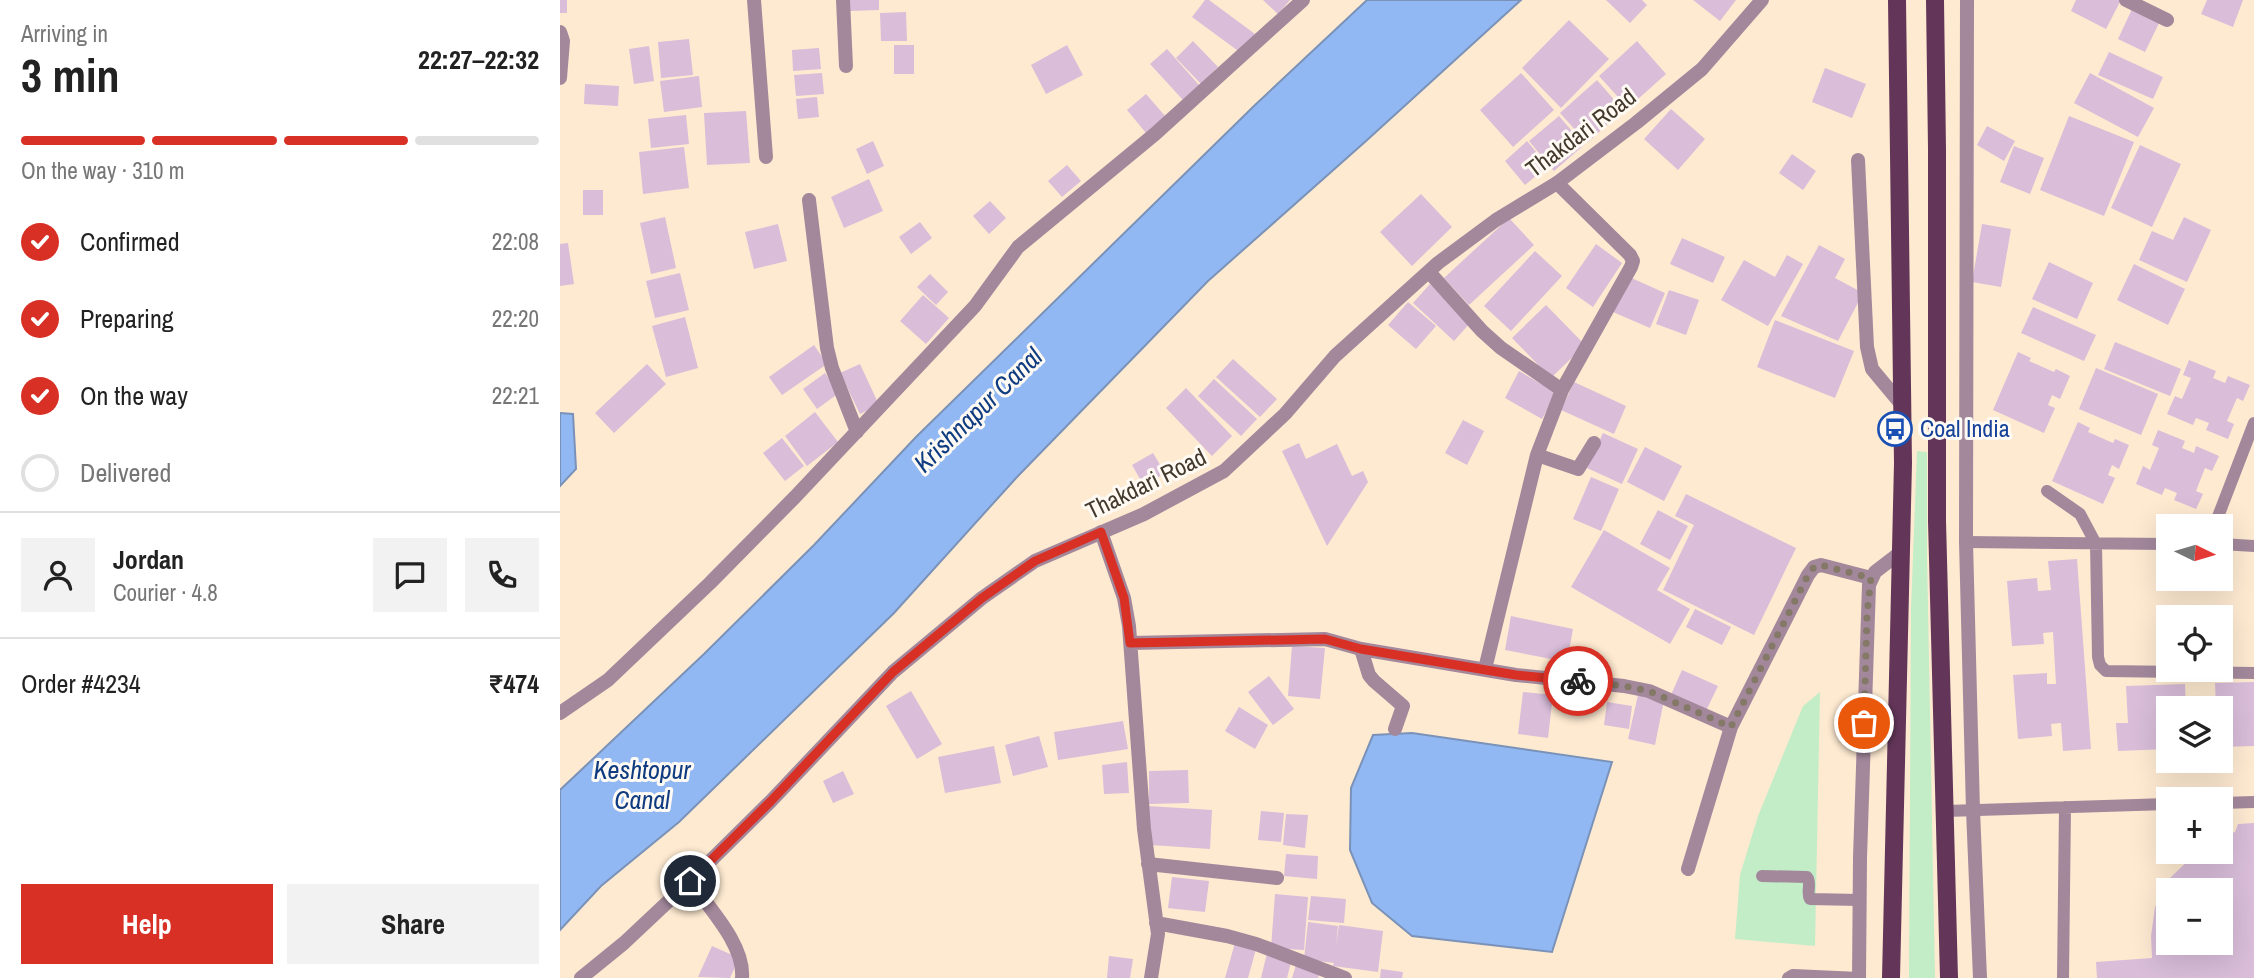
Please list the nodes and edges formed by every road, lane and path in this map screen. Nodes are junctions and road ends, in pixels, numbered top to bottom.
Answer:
1 (754, 0) edge
2 (843, 0) edge
3 (1303, 0) edge
4 (1762, 0) edge
5 (1897, 0) edge
6 (1935, 0) edge
7 (1967, 0) edge
8 (2126, 0) edge
9 (2167, 20) dead end
10 (560, 32) edge
11 (846, 66) dead end
12 (560, 78) edge
13 (766, 157) dead end
14 (1858, 160) dead end
15 (1557, 183) junction
16 (809, 200) dead end
17 (1429, 272) junction
18 (1562, 390) junction
19 (1902, 404) junction
20 (2254, 423) edge
21 (857, 432) junction
22 (1594, 443) dead end
23 (1537, 455) junction
24 (2047, 491) dead end
25 (2219, 514) edge
26 (1101, 532) junction
27 (1966, 542) junction
28 (2096, 544) junction
29 (2156, 544) edge
30 (2233, 545) edge
31 (2254, 546) edge
32 (1901, 552) junction
33 (1871, 578) junction
34 (1130, 643) junction
35 (1361, 649) junction
36 (1485, 669) junction
37 (2254, 673) edge
38 (561, 710) edge
39 (1731, 727) junction
40 (1395, 729) dead end
41 (2254, 802) edge
42 (2233, 803) edge
43 (2156, 804) edge
44 (2065, 807) junction
45 (1973, 810) junction
46 (1946, 811) junction
47 (1148, 864) junction
48 (1688, 869) dead end
49 (1762, 876) dead end
50 (1277, 878) dead end
51 (690, 881) junction
52 (1859, 900) junction
53 (1156, 923) junction
54 (581, 978) edge
55 (742, 978) edge
56 (1151, 978) edge
57 (1345, 978) edge
58 (1788, 978) edge
59 (1859, 978) edge
60 (1891, 978) edge
61 (1949, 978) edge
62 (1980, 978) edge
63 (2063, 978) edge

1 - 13 street
2 - 11 street
3 - 21 street
4 - 15 street, Thakdari Road
5 - 19 main road
6 - 46 main road
7 - 27 street
8 - 9 street
10 - 12 street
14 - 19 street
15 - 17 street, Thakdari Road
15 - 18 street
16 - 21 street
17 - 18 street
17 - 26 street, Thakdari Road
18 - 23 street
19 - 32 main road
20 - 25 lane
21 - 38 street
22 - 23 street
23 - 36 street
24 - 28 lane
26 - 34 street
26 - 51 street, Thakdari Road
27 - 28 lane
27 - 45 street
28 - 29 lane
28 - 37 lane
30 - 31 lane
32 - 33 street
32 - 60 main road
33 - 39 street
33 - 52 street
34 - 35 street
34 - 47 street
35 - 36 street
35 - 40 street
36 - 39 street
39 - 48 street
41 - 42 lane
43 - 44 lane
44 - 45 lane
44 - 63 lane
45 - 46 lane
45 - 62 street
46 - 61 main road
47 - 50 street
47 - 53 street
49 - 52 lane
51 - 54 street, Thakdari Road
51 - 55 street
52 - 59 street
53 - 56 street
53 - 57 street
58 - 59 lane

